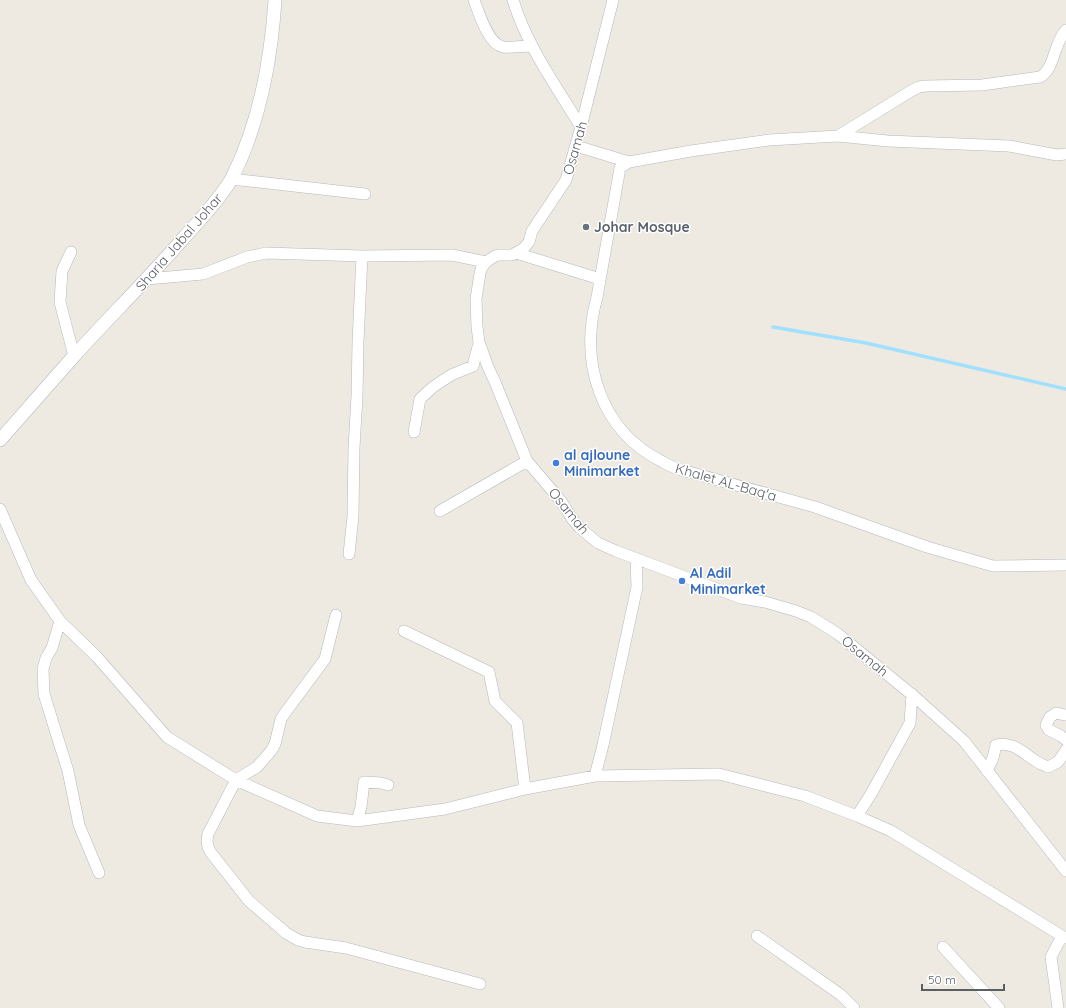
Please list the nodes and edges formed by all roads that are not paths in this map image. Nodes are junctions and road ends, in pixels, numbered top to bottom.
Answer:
1 (275, 0) edge
2 (474, 0) edge
3 (513, 0) edge
4 (613, 0) edge
5 (1066, 30) edge
6 (532, 46) junction
7 (581, 127) junction
8 (838, 136) junction
9 (576, 146) junction
10 (1066, 154) edge
11 (629, 162) junction
12 (231, 179) junction
13 (365, 194) dead end
14 (71, 252) dead end
15 (516, 253) junction
16 (362, 256) junction
17 (486, 262) junction
18 (147, 279) junction
19 (600, 279) junction
20 (480, 342) junction
21 (74, 356) junction
22 (414, 432) dead end
23 (0, 440) edge
24 (527, 461) junction
25 (0, 509) edge
26 (440, 511) dead end
27 (349, 554) dead end
28 (636, 559) junction
29 (1066, 565) edge
30 (336, 615) dead end
31 (60, 621) junction
32 (404, 631) dead end
33 (912, 694) junction
34 (1066, 715) edge
35 (1066, 740) edge
36 (1066, 750) edge
37 (987, 771) junction
38 (595, 776) junction
39 (236, 780) junction
40 (388, 785) dead end
41 (525, 789) junction
42 (857, 816) junction
43 (357, 821) junction
44 (1065, 868) edge
45 (99, 873) dead end
46 (757, 936) dead end
47 (1065, 936) edge
48 (943, 947) dead end
49 (480, 984) dead end
50 (854, 1008) edge
51 (999, 1008) edge
52 (1058, 1008) edge

1 - 12 street, Sharia Jabal Johar
2 - 6 street
3 - 6 street
4 - 7 street, Osamah
5 - 8 street
6 - 7 street
7 - 9 street, Osamah
8 - 10 street
8 - 11 street
9 - 11 street
9 - 15 street, Osamah
11 - 19 street, Khalet AL-Baq'a
12 - 13 street
12 - 18 street, Sharia Jabal Johar
14 - 21 street
15 - 17 street
15 - 19 street
16 - 17 street
16 - 18 street
16 - 27 street
17 - 20 street, Osamah
18 - 21 street, Sharia Jabal Johar
19 - 29 street, Khalet AL-Baq'a
20 - 22 street
20 - 24 street, Osamah
21 - 23 street, Sharia Jabal Johar
24 - 26 street
24 - 28 street, Osamah
25 - 31 street
28 - 33 street, Osamah
28 - 38 street
30 - 39 street
31 - 39 street
31 - 45 street
32 - 41 street
33 - 37 street, Osamah
33 - 42 street
34 - 35 street
36 - 37 street
37 - 44 street, Osamah
38 - 41 street
38 - 42 street
39 - 43 street
39 - 49 street
40 - 43 street
41 - 43 street
42 - 47 street
46 - 50 street
47 - 52 street
48 - 51 street

